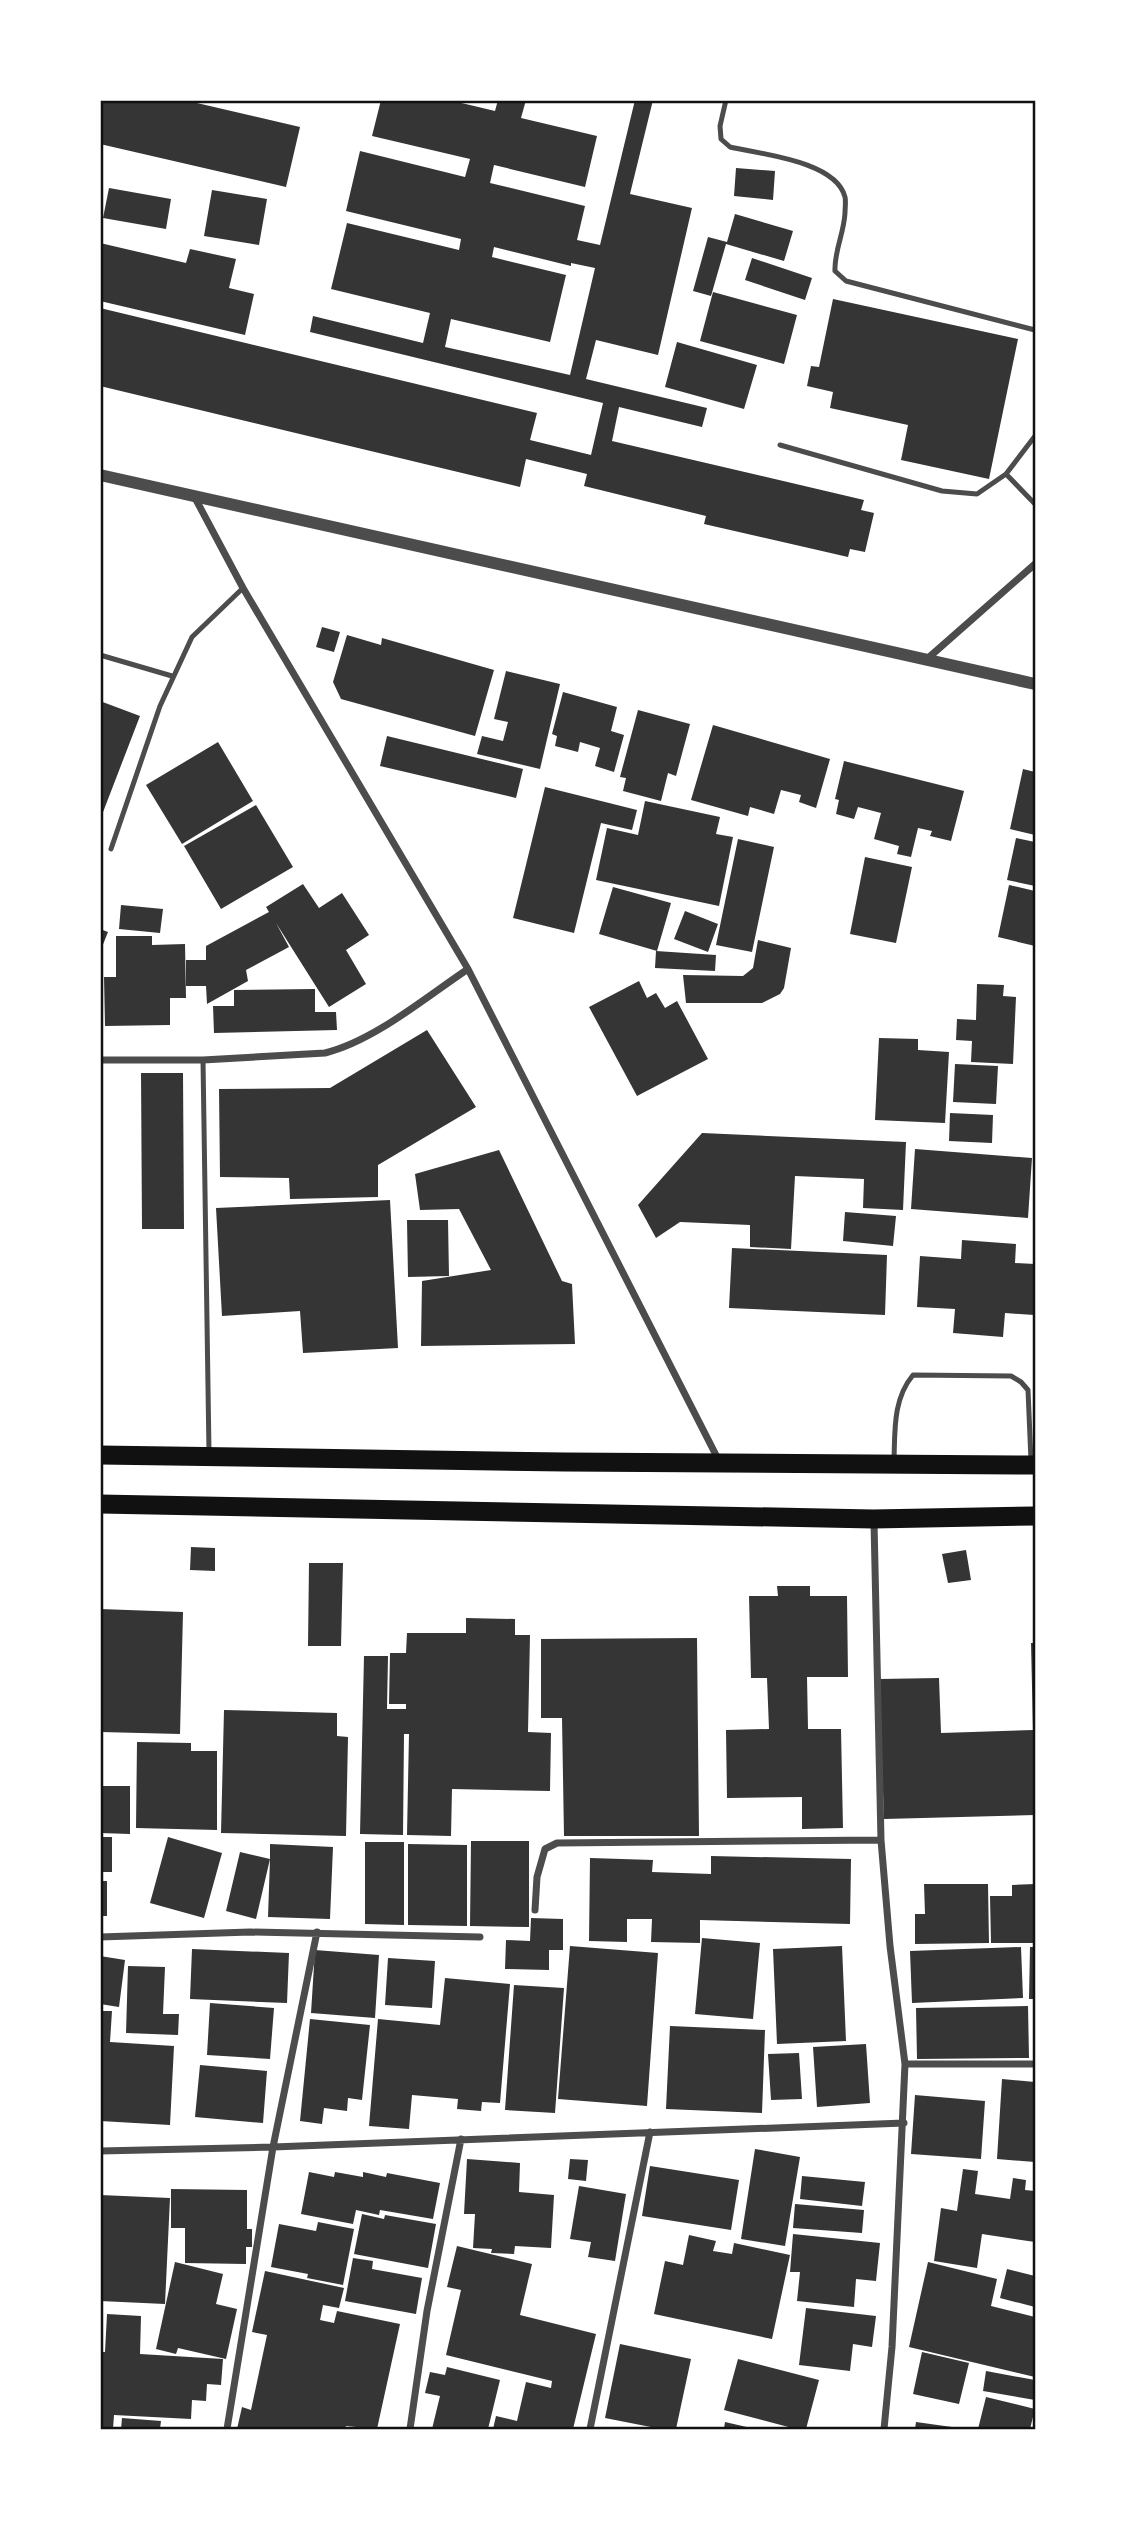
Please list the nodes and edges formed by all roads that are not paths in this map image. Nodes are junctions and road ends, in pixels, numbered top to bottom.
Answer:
1 (726, 100) edge
2 (1035, 330) edge
3 (1035, 436) edge
4 (780, 445) dead end
5 (1006, 474) junction
6 (100, 475) edge
7 (194, 496) junction
8 (1035, 503) edge
9 (1035, 564) edge
10 (243, 588) junction
11 (100, 655) edge
12 (927, 659) junction
13 (172, 676) junction
14 (1035, 684) edge
15 (111, 849) dead end
16 (468, 969) junction
17 (100, 1060) edge
18 (203, 1060) junction
19 (100, 1455) edge
20 (209, 1455) junction
21 (720, 1463) junction
22 (894, 1463) junction
23 (1033, 1465) edge
24 (100, 1504) edge
25 (1035, 1516) edge
26 (873, 1519) junction
27 (881, 1840) junction
28 (535, 1910) dead end
29 (317, 1932) junction
30 (100, 1937) edge
31 (480, 1937) dead end
32 (905, 2064) junction
33 (1035, 2064) edge
34 (904, 2123) junction
35 (650, 2132) junction
36 (461, 2139) junction
37 (273, 2147) junction
38 (100, 2151) edge
39 (227, 2429) edge
40 (410, 2429) edge
41 (590, 2429) edge
42 (884, 2429) edge

1 - 2 lane
3 - 5 lane
4 - 5 lane
5 - 8 lane
6 - 7 street
7 - 10 street
7 - 12 street
9 - 12 street
10 - 13 lane
10 - 16 street
11 - 13 lane
12 - 14 street
13 - 15 lane
16 - 18 street
16 - 21 street
17 - 18 street
18 - 20 lane
19 - 20 highway
20 - 21 highway
21 - 22 highway
22 - 23 highway
22 - 23 lane
24 - 26 highway
25 - 26 highway
26 - 27 street
27 - 28 street
27 - 32 street
29 - 30 street
29 - 31 street
29 - 37 street
32 - 33 street
32 - 34 street
34 - 35 street
34 - 42 street
35 - 36 street
35 - 41 street
36 - 37 street
36 - 40 street
37 - 38 street
37 - 39 street

